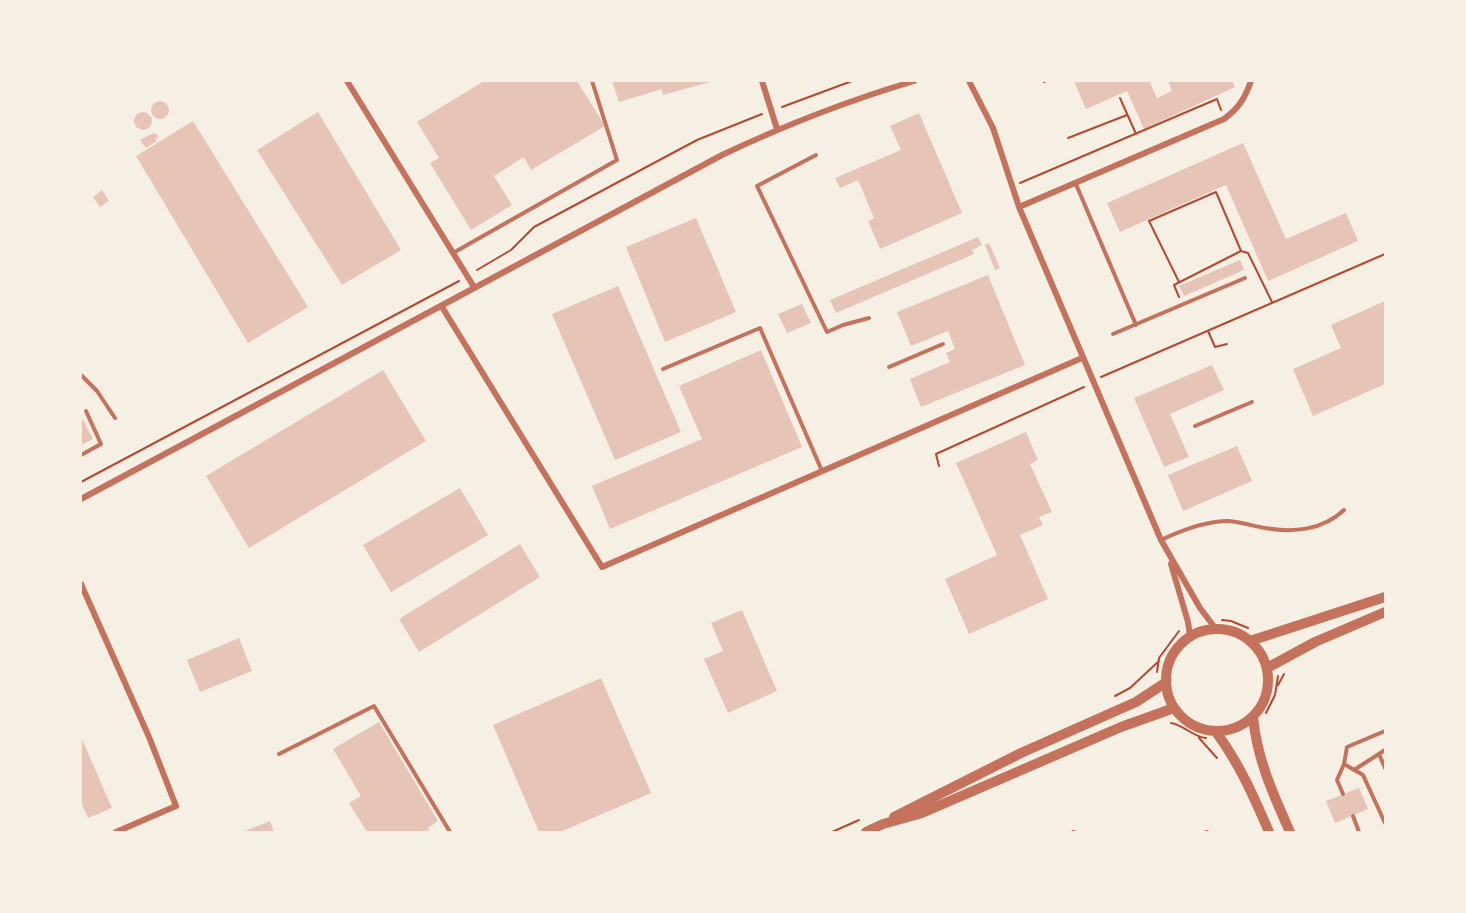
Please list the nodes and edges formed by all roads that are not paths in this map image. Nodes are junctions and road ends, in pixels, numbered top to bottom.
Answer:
1 (347, 81) edge
2 (592, 81) edge
3 (762, 81) edge
4 (914, 81) edge
5 (969, 81) edge
6 (1251, 81) edge
7 (777, 129) junction
8 (816, 155) dead end
9 (1074, 182) junction
10 (1019, 207) junction
11 (453, 253) junction
12 (1245, 278) dead end
13 (474, 287) junction
14 (441, 307) junction
15 (869, 318) dead end
16 (1136, 325) junction
17 (1113, 334) dead end
18 (943, 344) dead end
19 (1082, 358) junction
20 (889, 367) dead end
21 (663, 369) dead end
22 (81, 375) edge
23 (1252, 402) dead end
24 (86, 411) dead end
25 (115, 418) dead end
26 (1195, 426) dead end
27 (81, 455) edge
28 (822, 471) junction
29 (81, 499) edge
30 (1344, 510) dead end
31 (1161, 540) junction
32 (1169, 557) junction
33 (81, 584) edge
34 (1385, 597) edge
35 (1385, 612) edge
36 (1216, 629) junction
37 (1190, 631) junction
38 (1256, 640) junction
39 (1271, 665) junction
40 (1161, 686) junction
41 (1168, 710) junction
42 (1253, 722) junction
43 (1385, 732) edge
44 (1219, 736) junction
45 (1385, 750) edge
46 (279, 754) dead end
47 (1379, 754) junction
48 (1344, 764) junction
49 (1385, 768) edge
50 (1354, 770) junction
51 (1343, 794) dead end
52 (1353, 816) dead end
53 (1385, 823) edge
54 (883, 825) junction
55 (117, 832) edge
56 (450, 832) edge
57 (866, 832) edge
58 (1269, 832) edge
59 (1290, 832) edge
60 (1359, 832) edge

1 - 11 street
2 - 11 lane
3 - 7 street
4 - 7 street
5 - 10 street
6 - 9 street
7 - 13 street
8 - 15 lane
9 - 10 street
9 - 16 lane
10 - 19 street
11 - 13 street
12 - 16 lane
13 - 14 street
14 - 28 street
14 - 29 street
16 - 17 lane
18 - 20 lane
19 - 28 street
19 - 31 street
21 - 28 lane
22 - 25 lane
23 - 26 lane
24 - 27 lane
30 - 31 lane
31 - 32 street
32 - 36 street
32 - 37 street
33 - 55 street
34 - 38 street
35 - 39 street
36 - 37 street
36 - 38 street
37 - 40 street
38 - 39 street
39 - 42 street
40 - 41 street
40 - 54 street
41 - 44 street
41 - 54 street
42 - 44 street
42 - 59 street
43 - 48 lane
44 - 58 street
45 - 47 lane
46 - 56 lane
47 - 49 lane
47 - 50 lane
48 - 50 lane
48 - 51 lane
50 - 53 lane
52 - 60 lane
54 - 57 street

